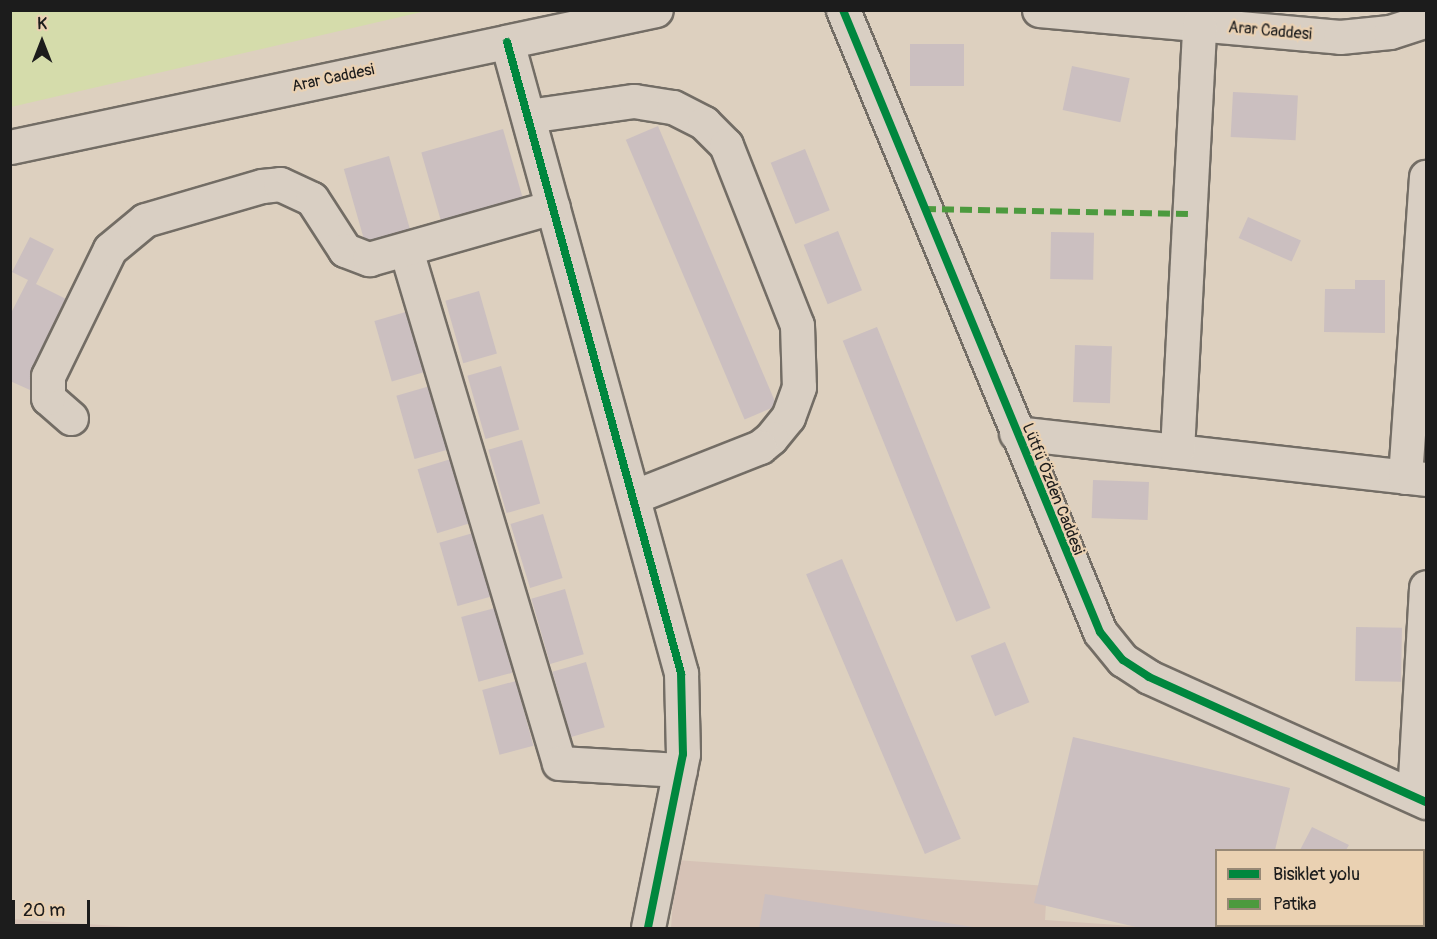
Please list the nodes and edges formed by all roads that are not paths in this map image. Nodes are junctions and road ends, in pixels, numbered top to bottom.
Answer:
1 (656, 10) edge
2 (843, 10) edge
3 (1039, 10) edge
4 (1155, 16) edge
5 (1426, 20) edge
6 (552, 22) edge
7 (1199, 25) junction
8 (507, 42) junction
9 (528, 117) junction
10 (10, 147) edge
11 (1426, 177) edge
12 (553, 207) junction
13 (406, 250) junction
14 (1422, 294) edge
15 (70, 418) dead end
16 (1016, 433) junction
17 (1177, 451) junction
18 (1416, 478) edge
19 (633, 497) junction
20 (1426, 587) edge
21 (680, 770) junction
22 (1420, 799) edge
23 (648, 928) edge

1 - 6 street, Arar Caddesi
2 - 16 street, Lütfü Özden Caddesi
3 - 4 street, Arar Caddesi
4 - 7 street, Arar Caddesi
5 - 7 street, Arar Caddesi
6 - 8 street, Arar Caddesi
7 - 17 street
8 - 9 street
8 - 10 street, Arar Caddesi
9 - 12 street
9 - 19 street
11 - 14 street
12 - 13 street
12 - 19 street
13 - 15 street
13 - 21 street
14 - 18 street
16 - 17 street
16 - 22 street, Lütfü Özden Caddesi
17 - 18 street
19 - 21 street
20 - 22 street
21 - 23 street

